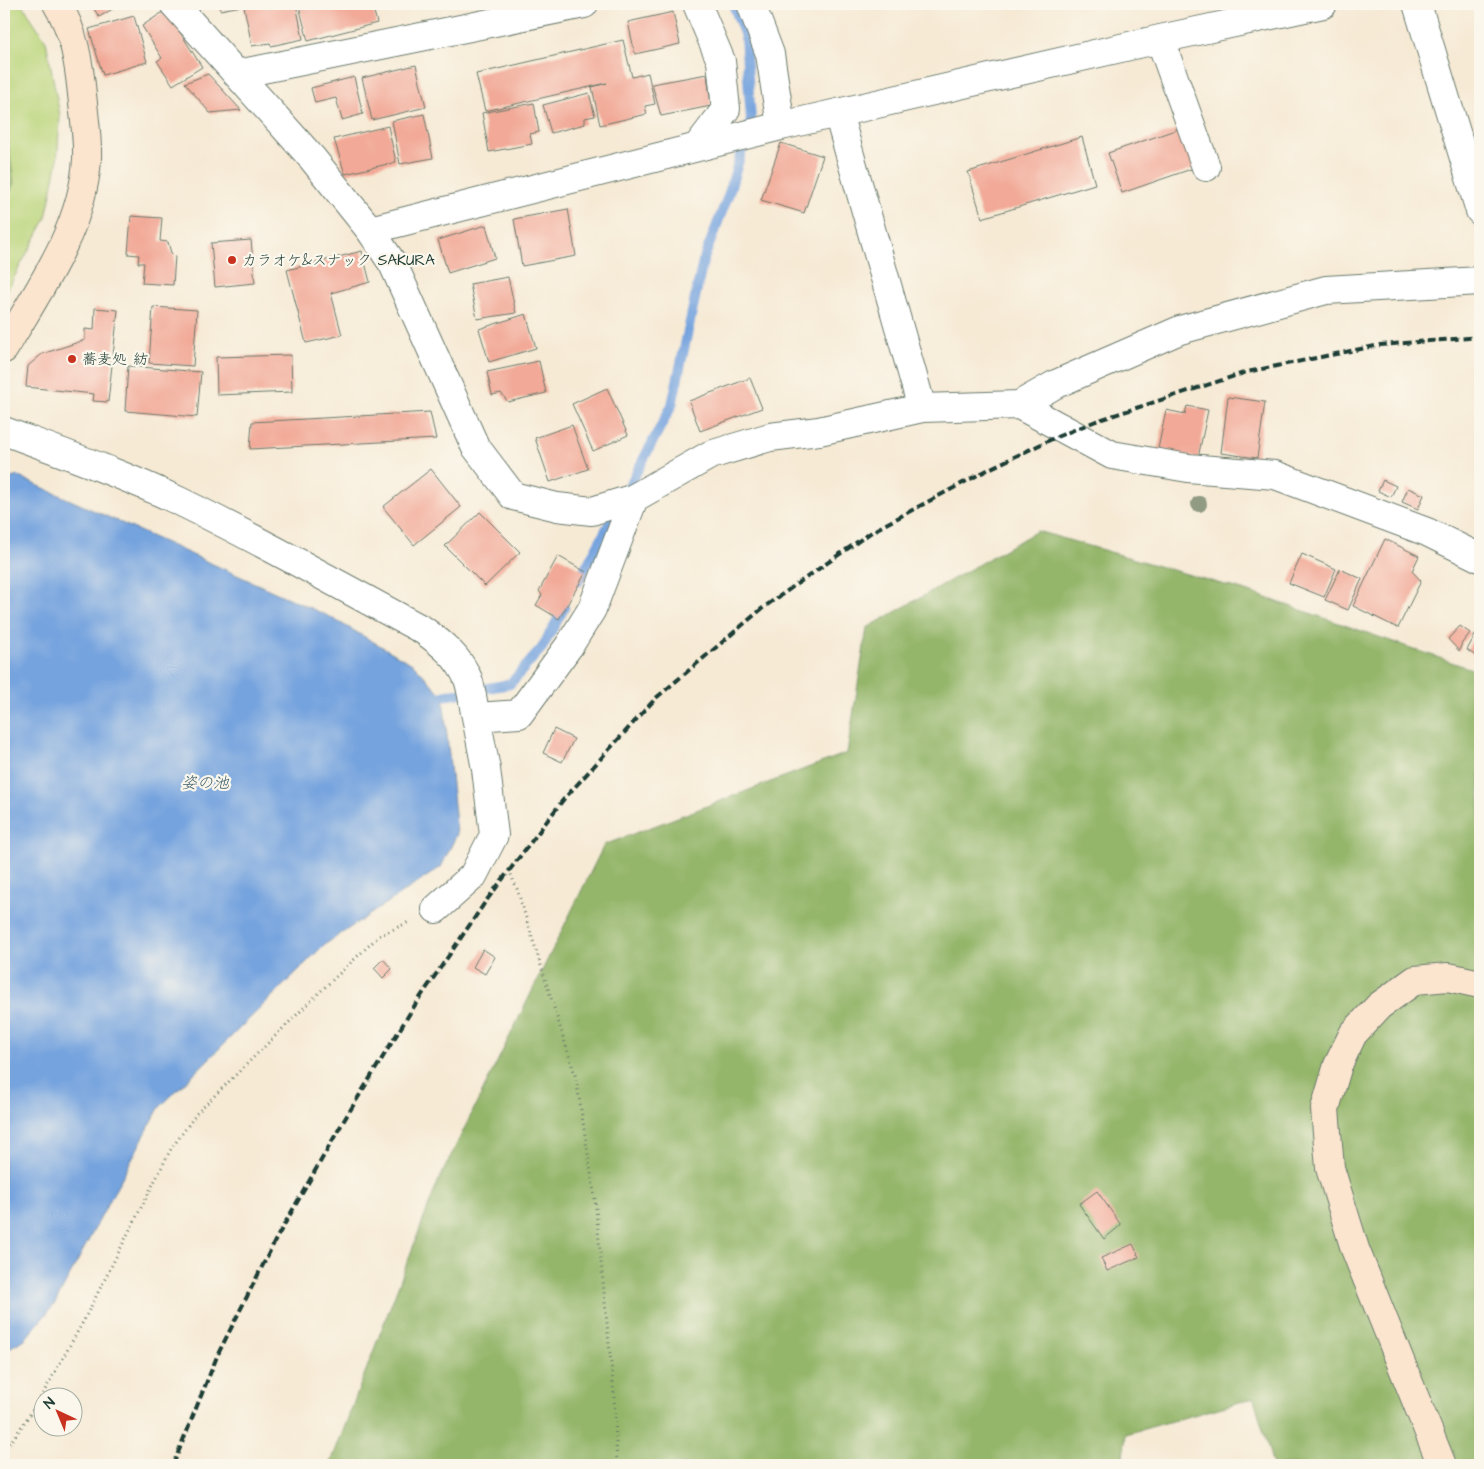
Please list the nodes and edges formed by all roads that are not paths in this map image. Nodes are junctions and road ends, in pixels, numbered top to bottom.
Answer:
1 (57, 4) edge
2 (174, 4) edge
3 (584, 4) edge
4 (697, 4) edge
5 (751, 4) edge
6 (1323, 4) edge
7 (1417, 4) edge
8 (1160, 39) junction
9 (238, 74) junction
10 (838, 113) junction
11 (781, 126) junction
12 (697, 147) junction
13 (1206, 167) dead end
14 (1480, 211) edge
15 (370, 230) junction
16 (1480, 281) edge
17 (4, 349) edge
18 (1019, 405) junction
19 (922, 408) junction
20 (4, 431) edge
21 (634, 498) junction
22 (1480, 558) edge
23 (476, 717) junction
24 (436, 909) road end
25 (1480, 984) edge
26 (1442, 1465) edge

1 - 17 street
2 - 9 street
3 - 9 street
4 - 12 street
5 - 11 street
6 - 8 street
7 - 14 street
8 - 10 street
8 - 13 street
9 - 15 street
10 - 11 street
10 - 19 street
11 - 12 street
12 - 15 street
15 - 21 street
16 - 18 street
18 - 19 street
18 - 22 street
19 - 21 street
20 - 23 street
21 - 23 street
23 - 24 street
25 - 26 street

